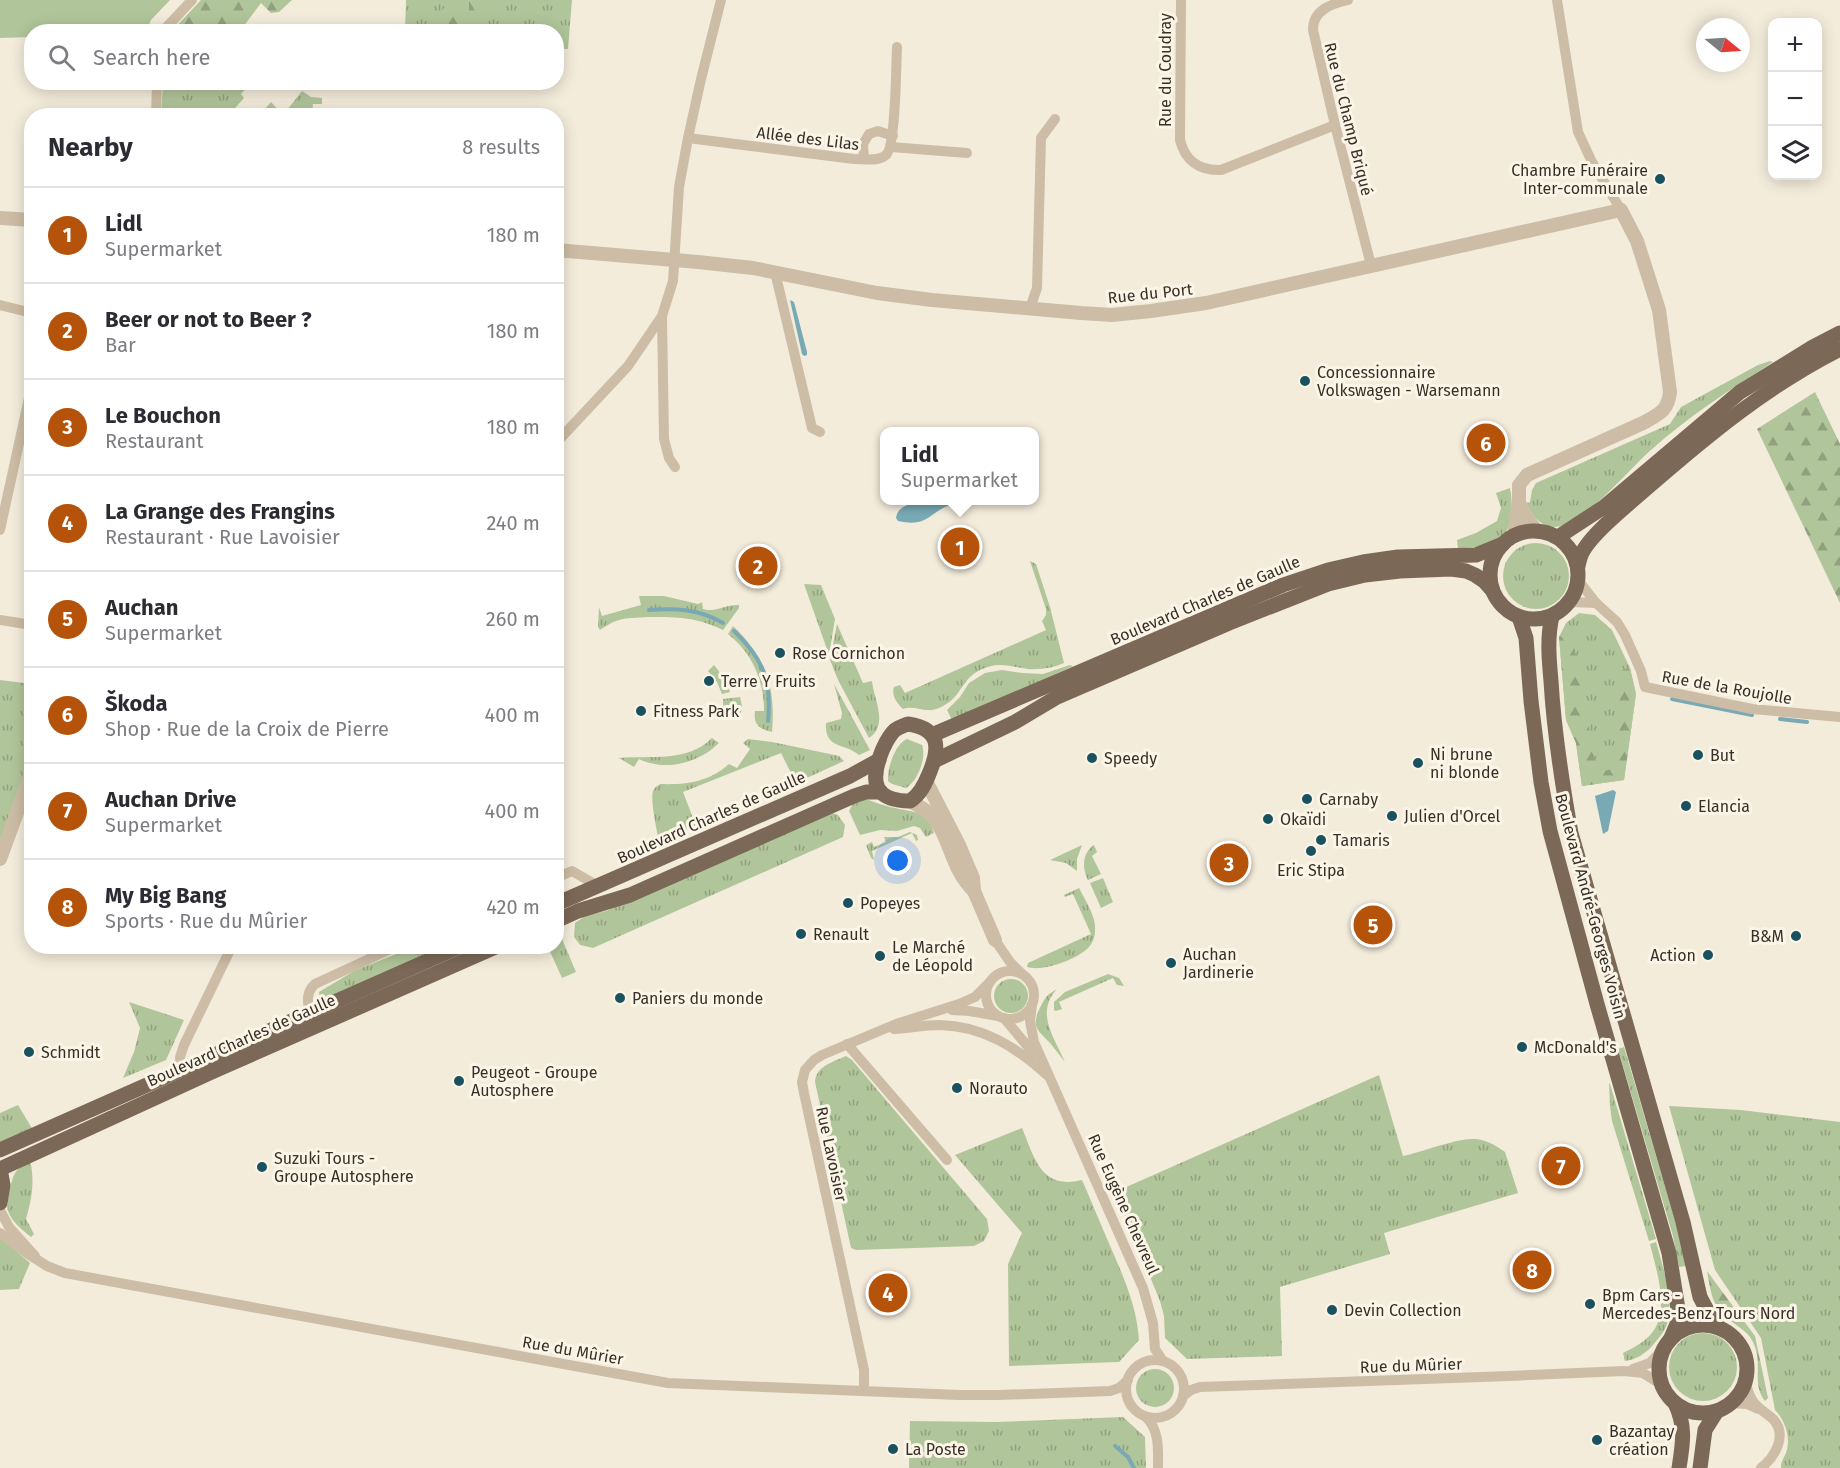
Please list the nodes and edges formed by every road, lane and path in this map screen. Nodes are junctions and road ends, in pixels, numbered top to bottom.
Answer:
1 (192, 0) edge
2 (721, 0) edge
3 (1180, 0) edge
4 (1348, 0) edge
5 (1557, 0) edge
6 (170, 24) edge
7 (897, 47) dead end
8 (157, 90) edge
9 (156, 108) edge
10 (1055, 119) dead end
11 (1335, 125) junction
12 (688, 138) junction
13 (892, 142) junction
14 (967, 153) dead end
15 (864, 159) junction
16 (1621, 210) junction
17 (0, 218) edge
18 (24, 220) edge
19 (564, 251) edge
20 (675, 260) junction
21 (1371, 265) junction
22 (775, 272) junction
23 (0, 305) edge
24 (1030, 308) junction
25 (24, 311) edge
26 (662, 316) junction
27 (1840, 333) edge
28 (1840, 349) edge
29 (24, 420) edge
30 (820, 432) dead end
31 (564, 434) edge
32 (675, 467) dead end
33 (1519, 502) junction
34 (0, 530) edge
35 (1537, 531) junction
36 (1558, 537) junction
37 (1508, 540) junction
38 (1578, 573) junction
39 (1493, 591) junction
40 (1570, 602) junction
41 (1596, 603) junction
42 (1552, 616) junction
43 (1519, 617) junction
44 (0, 620) edge
45 (24, 624) edge
46 (1840, 717) edge
47 (932, 735) junction
48 (879, 760) junction
49 (934, 761) junction
50 (926, 781) junction
51 (24, 792) edge
52 (881, 792) junction
53 (910, 801) junction
54 (0, 859) edge
55 (564, 874) edge
56 (598, 886) junction
57 (974, 891) junction
58 (564, 901) edge
59 (564, 917) edge
60 (995, 940) junction
61 (228, 954) edge
62 (380, 954) edge
63 (443, 954) edge
64 (480, 954) edge
65 (1021, 973) junction
66 (991, 981) junction
67 (1032, 1005) junction
68 (939, 1011) junction
69 (310, 1013) junction
70 (1002, 1017) junction
71 (879, 1031) junction
72 (847, 1044) junction
73 (179, 1071) junction
74 (1051, 1079) junction
75 (0, 1150) edge
76 (947, 1160) dead end
77 (0, 1169) edge
78 (0, 1203) edge
79 (0, 1210) edge
80 (0, 1233) edge
81 (39, 1261) junction
82 (1719, 1328) junction
83 (1668, 1343) junction
84 (1154, 1346) junction
85 (1163, 1362) junction
86 (1141, 1364) junction
87 (1624, 1371) junction
88 (1181, 1376) junction
89 (1128, 1380) junction
90 (1745, 1382) junction
91 (1662, 1385) junction
92 (1200, 1387) junction
93 (864, 1390) junction
94 (1110, 1391) junction
95 (1183, 1396) junction
96 (1129, 1400) junction
97 (1675, 1403) junction
98 (1731, 1403) junction
99 (1717, 1411) junction
100 (1763, 1412) junction
101 (1146, 1416) junction
102 (1166, 1416) junction
103 (1157, 1437) junction
104 (1158, 1468) edge
105 (1679, 1468) edge
106 (1700, 1468) edge
107 (1761, 1468) edge

1 - 6 street
2 - 12 street
3 - 11 street, Rue du Coudray
4 - 11 street, Rue du Champ Briqué
5 - 16 street
7 - 13 street
8 - 9 street
10 - 24 street
11 - 21 street, Rue du Champ Briqué
12 - 15 street, Allée des Lilas
12 - 20 street
13 - 14 street
13 - 15 street, Allée des Lilas
13 - 15 street
16 - 21 street, Rue du Port
16 - 33 street
17 - 18 street
19 - 20 street, Rue du Port
20 - 22 street, Rue du Port
20 - 26 street
21 - 24 street, Rue du Port
22 - 24 street, Rue du Port
22 - 30 street
23 - 25 street
26 - 31 street
26 - 32 street
27 - 36 main road
28 - 38 main road
29 - 34 street
33 - 35 street
33 - 37 street
35 - 36 main road
35 - 37 main road
36 - 38 main road
37 - 39 main road
37 - 47 main road, Boulevard Charles de Gaulle
38 - 40 main road
38 - 41 street
39 - 43 main road
39 - 49 main road, Boulevard Charles de Gaulle
40 - 41 street
40 - 42 main road
41 - 46 street, Rue de la Roujolle
42 - 43 main road
42 - 82 main road, Boulevard André-Georges Voisin
43 - 83 main road, Boulevard André-Georges Voisin
44 - 45 street
47 - 48 main road
47 - 49 main road
48 - 52 main road
48 - 56 main road, Boulevard Charles de Gaulle
49 - 50 main road
50 - 53 main road
50 - 57 street
51 - 54 street
52 - 53 main road
52 - 59 main road
53 - 57 street
55 - 56 street
56 - 58 main road, Boulevard Charles de Gaulle
57 - 60 street
60 - 65 street
60 - 66 street
61 - 73 street
62 - 69 street
63 - 69 main road, Boulevard Charles de Gaulle
64 - 77 main road, Boulevard Charles de Gaulle
65 - 66 street
65 - 67 street
66 - 68 street, Rue Lavoisier
66 - 70 street
67 - 70 street
67 - 74 street, Rue Eugène Chevreul
68 - 70 street, Rue Lavoisier
68 - 71 street, Rue Lavoisier
69 - 73 main road, Boulevard Charles de Gaulle
70 - 74 street, Rue Eugène Chevreul
71 - 72 street, Rue Lavoisier
71 - 74 street
72 - 76 street
72 - 93 street, Rue Lavoisier
73 - 75 main road, Boulevard Charles de Gaulle
74 - 84 street, Rue Eugène Chevreul
77 - 78 main road
79 - 81 street, Rue du Mûrier
80 - 81 street, Rue du Mûrier
81 - 93 street, Rue du Mûrier
82 - 83 main road
82 - 90 main road
83 - 87 street, Rue du Mûrier
83 - 91 main road
84 - 85 street, Rue Eugène Chevreul
84 - 86 street
85 - 86 street
85 - 88 street
86 - 89 street
87 - 91 street, Rue du Mûrier
87 - 92 street, Rue du Mûrier
88 - 92 street
88 - 95 street
89 - 94 street, Rue du Mûrier
89 - 96 street
90 - 98 main road
90 - 100 street
91 - 97 main road
92 - 95 street, Rue du Mûrier
93 - 94 street, Rue du Mûrier
94 - 96 street, Rue du Mûrier
95 - 102 street
96 - 101 street
97 - 99 main road
97 - 105 main road
98 - 99 main road
98 - 100 street
99 - 106 main road
100 - 107 street
101 - 102 street
101 - 103 street
102 - 103 street
103 - 104 street

